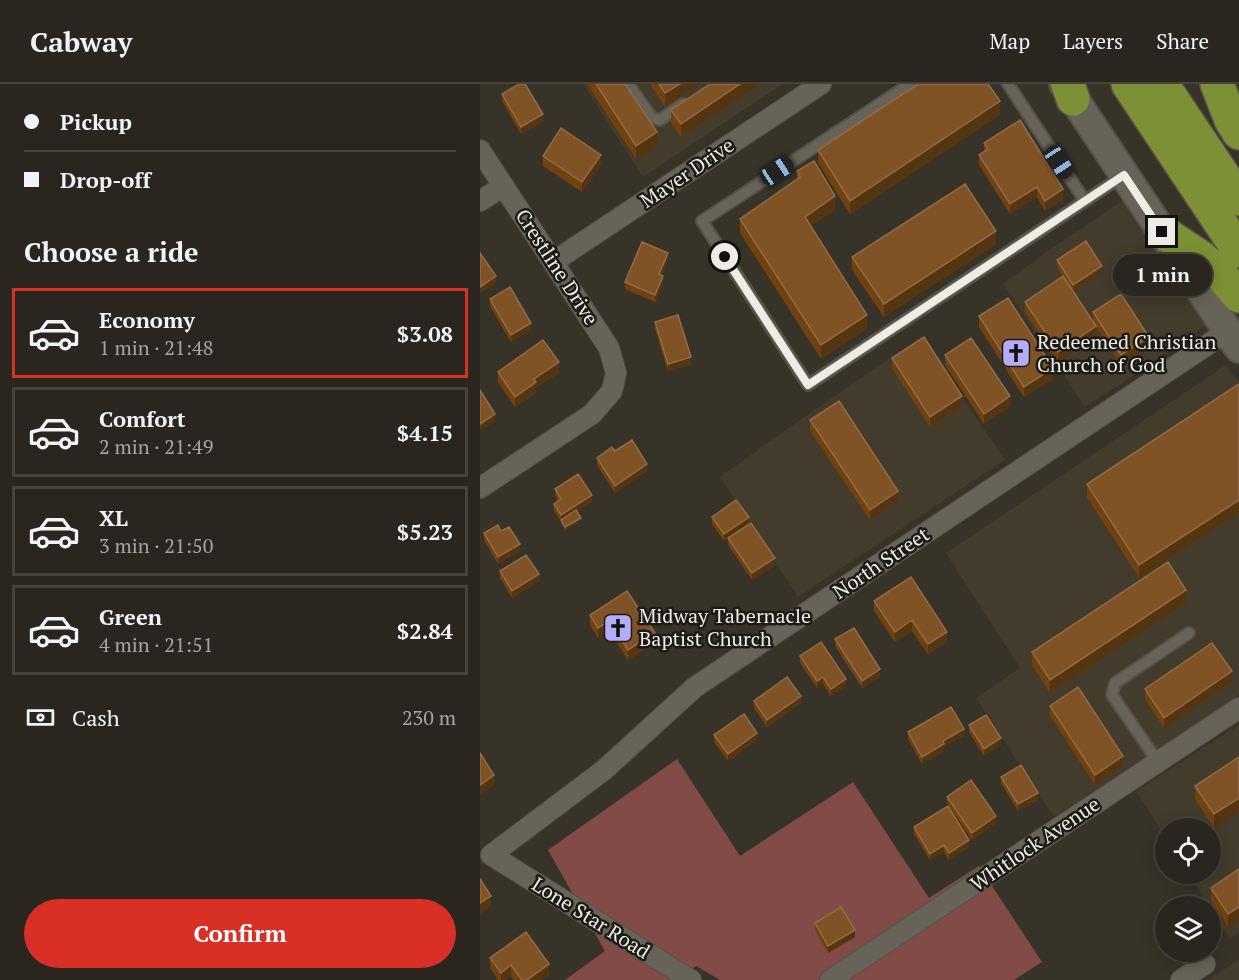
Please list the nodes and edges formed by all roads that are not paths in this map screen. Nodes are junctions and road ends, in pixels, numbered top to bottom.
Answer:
1 (628, 84) edge
2 (820, 84) edge
3 (910, 84) edge
4 (1008, 84) edge
5 (1128, 84) edge
6 (1162, 84) edge
7 (1217, 84) edge
8 (1225, 84) edge
9 (1068, 89) edge
10 (695, 96) edge
11 (1239, 104) edge
12 (1239, 133) edge
13 (480, 150) edge
14 (1124, 175) junction
15 (504, 186) junction
16 (1239, 200) edge
17 (480, 201) edge
18 (1085, 201) junction
19 (1162, 232) junction
20 (1239, 251) edge
21 (553, 262) junction
22 (1239, 296) edge
23 (1234, 339) edge
24 (480, 488) edge
25 (1189, 633) dead end
26 (1239, 708) edge
27 (1158, 762) junction
28 (491, 855) joint
29 (1205, 964) dead end
30 (691, 980) edge
31 (830, 980) edge
32 (1181, 980) edge

1 - 10 lane
2 - 21 street, Mayer Drive
3 - 18 lane
4 - 18 lane
5 - 20 highway
6 - 16 highway
7 - 12 highway
8 - 11 main road
9 - 14 main road
13 - 15 street, Crestline Drive
14 - 18 lane
14 - 19 main road
15 - 17 street
15 - 21 street, Crestline Drive
19 - 22 highway
19 - 23 main road
21 - 24 street, Crestline Drive
23 - 28 street, North Street
25 - 27 lane
26 - 27 street, Whitlock Avenue
27 - 31 street, Whitlock Avenue
28 - 30 street, Lone Star Road
29 - 32 street

